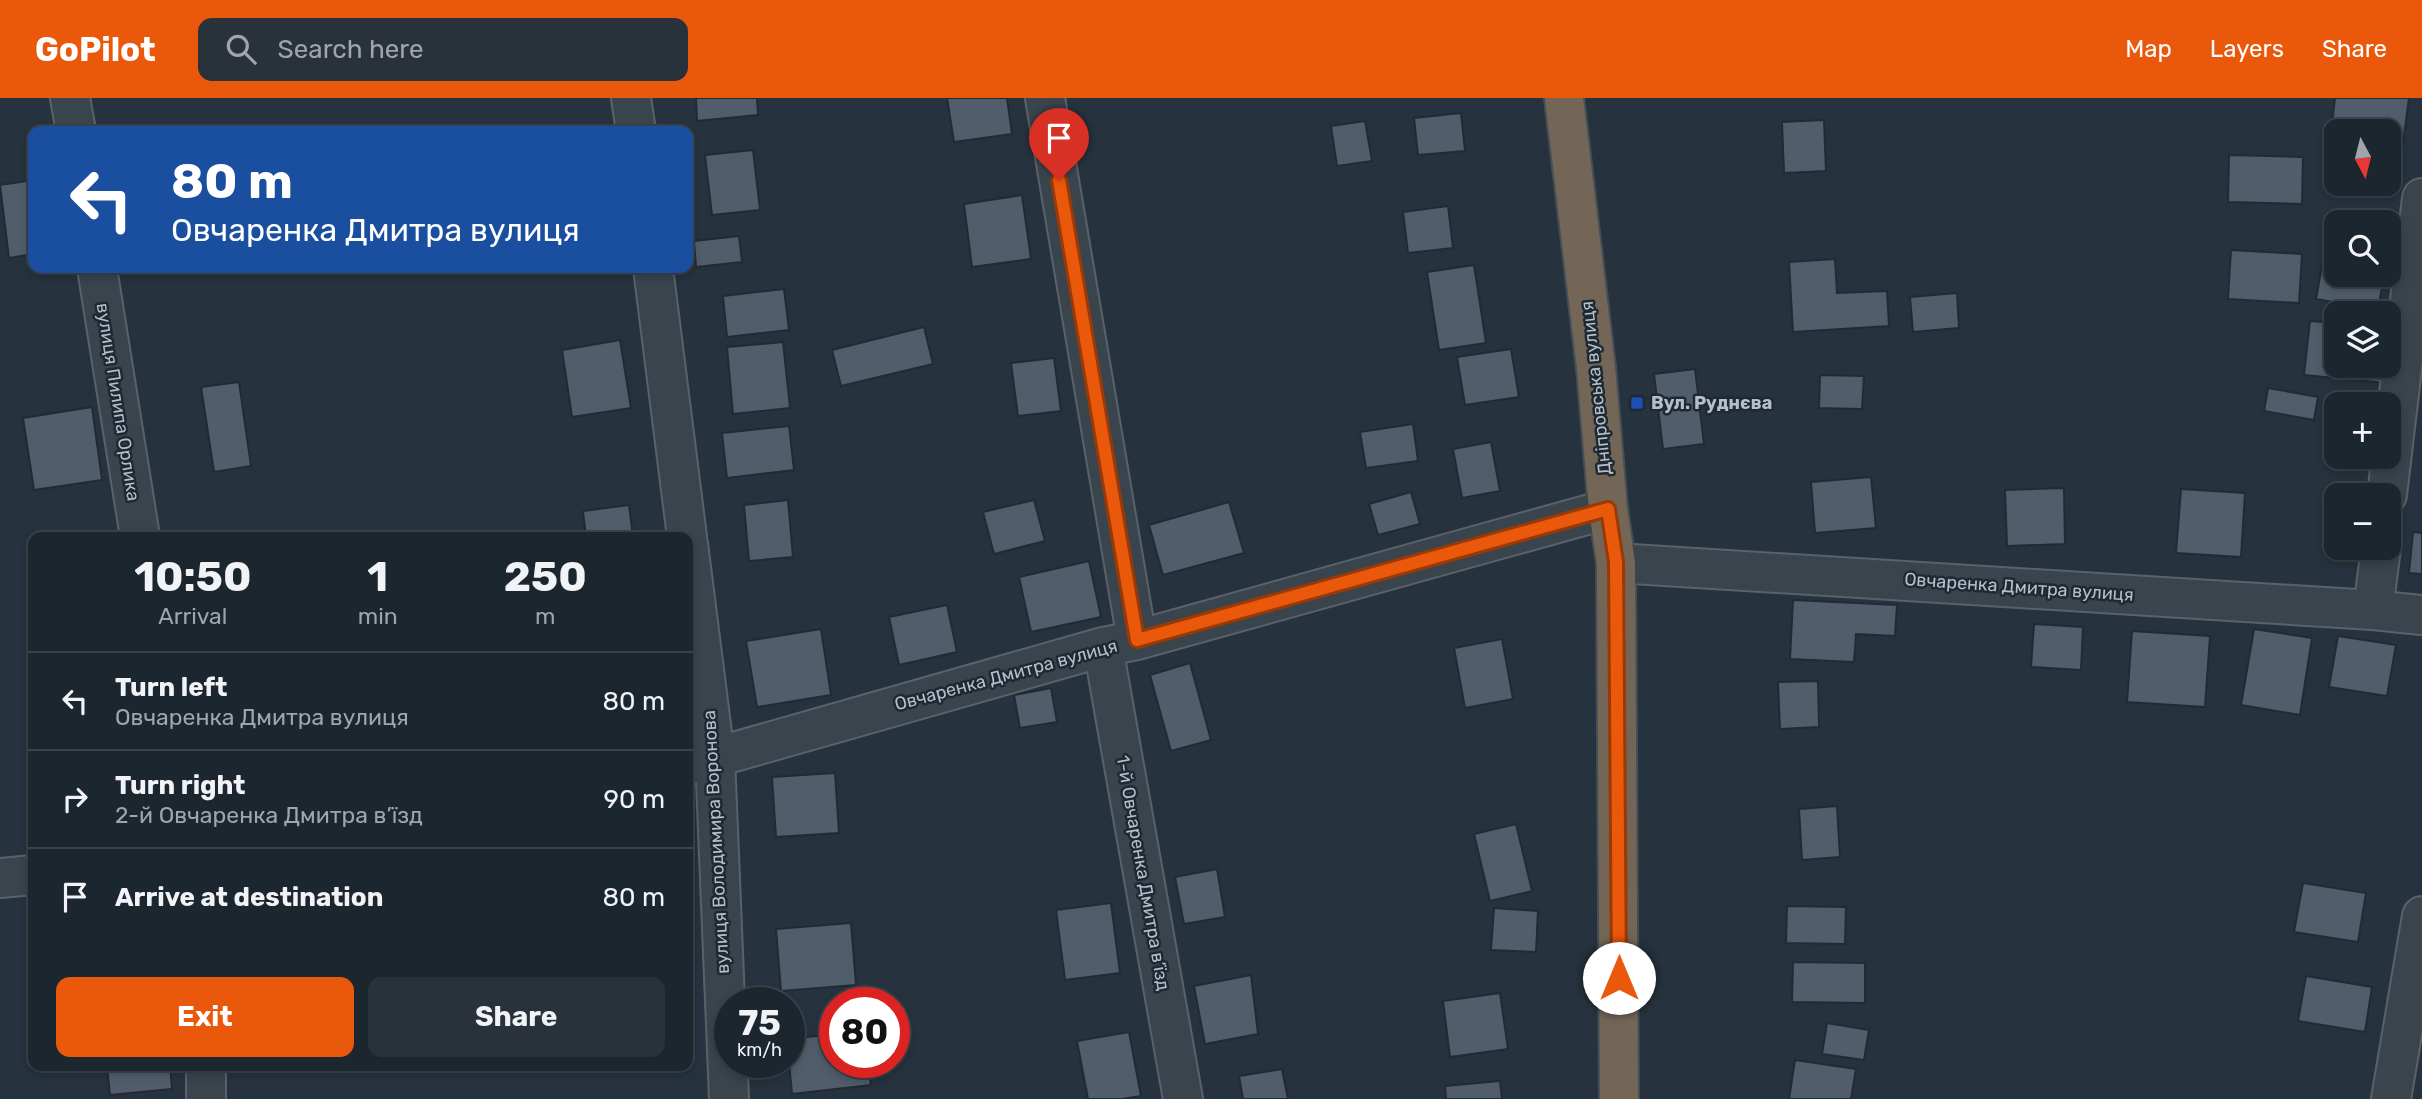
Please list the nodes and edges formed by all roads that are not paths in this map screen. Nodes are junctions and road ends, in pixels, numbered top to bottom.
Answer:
1 (70, 98) edge
2 (631, 98) edge
3 (1045, 98) edge
4 (1564, 98) edge
5 (75, 126) edge
6 (635, 126) edge
7 (2422, 198) edge
8 (98, 273) edge
9 (654, 273) edge
10 (2388, 483) edge
11 (1608, 509) junction
12 (139, 532) edge
13 (686, 532) edge
14 (2379, 560) edge
15 (1616, 562) junction
16 (2373, 610) junction
17 (2422, 615) edge
18 (693, 627) edge
19 (1120, 643) junction
20 (701, 761) edge
21 (28, 875) edge
22 (0, 878) edge
23 (2422, 916) edge
24 (206, 1071) edge
25 (205, 1099) edge
26 (729, 1099) edge
27 (1183, 1099) edge
28 (1619, 1099) edge
29 (2391, 1099) edge

1 - 5 street
2 - 6 street
3 - 19 street, 1-й Овчаренка Дмитра в’їзд
4 - 11 highway, Дніпровська вулиця
7 - 10 street
8 - 12 street, вулиця Пилипа Орлика
9 - 13 street
11 - 15 highway, Дніпровська вулиця
11 - 19 street, Овчаренка Дмитра вулиця
14 - 16 street
15 - 16 street, Овчаренка Дмитра вулиця
15 - 28 highway, Дніпровська вулиця
16 - 17 street, Овчаренка Дмитра вулиця
18 - 20 street, вулиця Володимира Воронова
19 - 20 street, Овчаренка Дмитра вулиця
19 - 27 street, 1-й Овчаренка Дмитра в’їзд
20 - 26 street, вулиця Володимира Воронова
21 - 22 street
23 - 29 street
24 - 25 street

